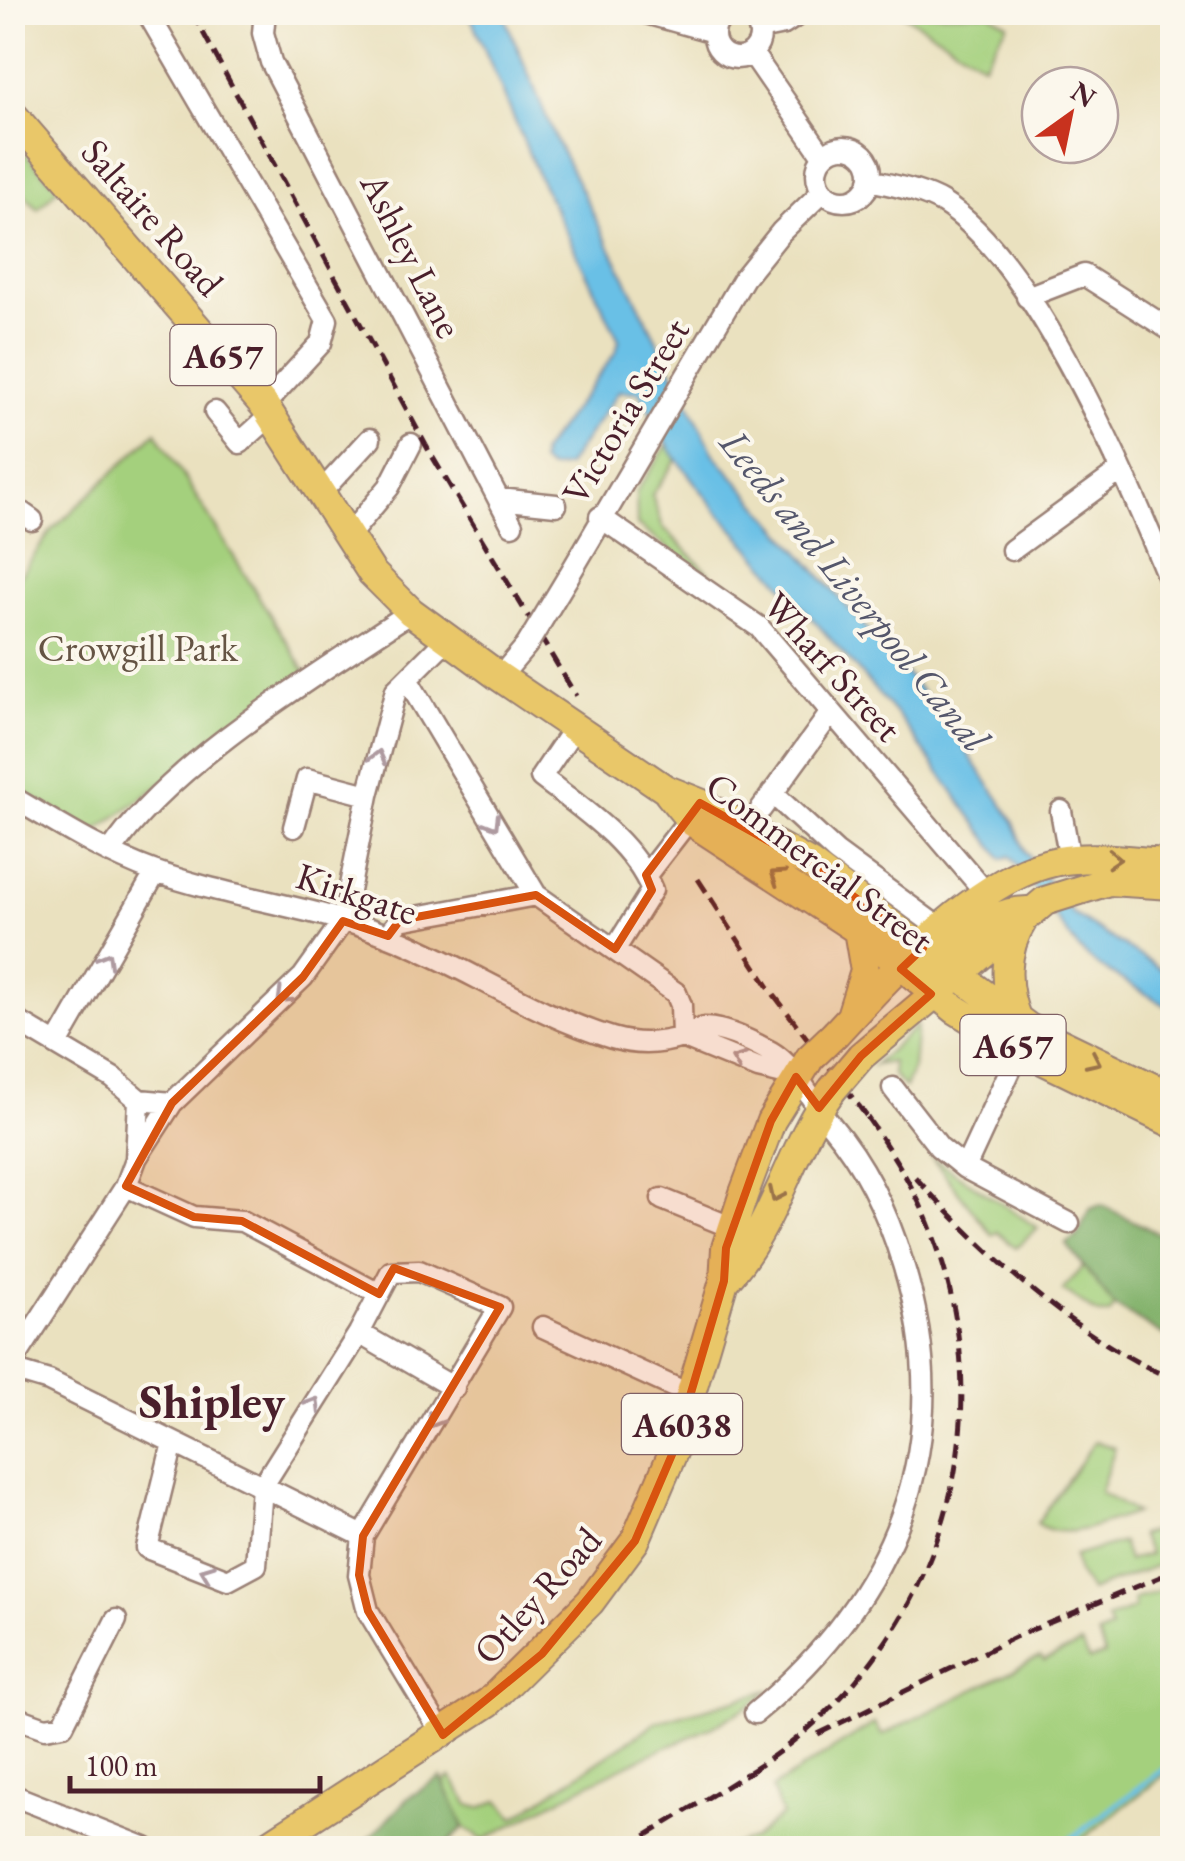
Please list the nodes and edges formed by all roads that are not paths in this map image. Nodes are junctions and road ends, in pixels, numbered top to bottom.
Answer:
1 (147, 12) edge
2 (265, 12) edge
3 (642, 12) edge
4 (802, 12) edge
5 (741, 13) edge
6 (759, 29) junction
7 (714, 32) junction
8 (752, 53) junction
9 (12, 114) edge
10 (824, 156) junction
11 (870, 180) junction
12 (824, 191) junction
13 (1027, 297) junction
14 (1172, 331) edge
15 (267, 411) junction
16 (215, 412) dead end
17 (370, 439) dead end
18 (411, 444) dead end
19 (1120, 471) junction
20 (322, 491) junction
21 (499, 499) junction
22 (556, 505) dead end
23 (12, 506) edge
24 (600, 517) junction
25 (32, 520) dead end
26 (512, 524) dead end
27 (349, 535) junction
28 (1012, 550) dead end
29 (1172, 587) edge
30 (411, 612) junction
31 (448, 638) junction
32 (500, 678) junction
33 (407, 679) junction
34 (830, 714) junction
35 (574, 728) junction
36 (368, 795) junction
37 (12, 798) edge
38 (1061, 811) dead end
39 (696, 812) junction
40 (294, 827) dead end
41 (110, 854) junction
42 (1064, 861) junction
43 (1172, 863) edge
44 (156, 872) junction
45 (646, 876) junction
46 (1172, 885) edge
47 (996, 886) junction
48 (536, 895) junction
49 (1029, 911) junction
50 (343, 920) junction
51 (858, 930) junction
52 (388, 936) junction
53 (615, 950) junction
54 (940, 953) junction
55 (901, 969) junction
56 (931, 994) junction
57 (12, 1018) edge
58 (1018, 1020) junction
59 (843, 1026) junction
60 (682, 1037) junction
61 (57, 1044) junction
62 (1020, 1049) junction
63 (803, 1068) junction
64 (892, 1088) dead end
65 (1172, 1097) edge
66 (825, 1099) junction
67 (139, 1100) junction
68 (172, 1103) junction
69 (1172, 1123) edge
70 (136, 1159) junction
71 (965, 1168) junction
72 (126, 1186) junction
73 (662, 1199) dead end
74 (1069, 1223) dead end
75 (744, 1232) junction
76 (379, 1294) junction
77 (544, 1326) dead end
78 (359, 1332) junction
79 (17, 1368) edge
80 (454, 1388) junction
81 (691, 1395) junction
82 (174, 1443) junction
83 (262, 1487) junction
84 (363, 1536) junction
85 (116, 1620) dead end
86 (755, 1714) dead end
87 (12, 1716) edge
88 (442, 1735) junction
89 (12, 1795) edge
90 (146, 1848) edge
91 (264, 1848) edge

1 - 15 street
2 - 21 street, Ashley Lane
3 - 7 street
4 - 6 street
5 - 6 street
5 - 7 street
6 - 8 street
7 - 8 street
8 - 10 street
9 - 15 main road, Saltaire Road / A657
10 - 11 street
10 - 12 street
11 - 12 street
11 - 13 street
12 - 24 street, Victoria Street
13 - 14 street
13 - 19 street
15 - 16 street
15 - 20 main road, Saltaire Road / A657
17 - 20 street
18 - 27 street
19 - 28 street
19 - 29 street
20 - 27 main road, Saltaire Road / A657
21 - 22 street
21 - 26 street, Ashley Lane
23 - 25 street
24 - 32 street, Victoria Street, bridge
24 - 34 street, Wharf Street
27 - 30 main road, Saltaire Road / A657
30 - 31 main road, Commercial Street / A657
30 - 41 street
31 - 32 main road, Commercial Street / A657
31 - 33 street
32 - 35 main road, Commercial Street / A657
36 -> 33 street
33 -> 48 street
34 - 47 street, Wharf Street
34 - 54 street
35 - 39 main road, Commercial Street / A657
35 - 45 street
36 - 40 street
36 - 50 street
37 - 41 street, Kirkgate
38 - 42 street
39 - 45 street
51 -> 39 main road, Commercial Street / A657
39 - 54 main road, Commercial Street / A657
41 - 44 street, Kirkgate
42 -> 43 main road, Otley Road / A6038
42 - 47 main road, Otley Road / A6038
44 - 50 street, Kirkgate
61 -> 44 street
45 - 53 street
46 - 49 main road, Otley Road / A6038
47 - 54 main road, Otley Road / A6038
48 - 52 street
48 - 53 street
49 - 54 main road, Otley Road / A6038
49 - 58 main road
50 - 52 street, Kirkgate
50 -> 68 street
51 - 55 main road, Commercial Street / A657
51 - 59 main road
52 - 60 street, Kirkgate
53 - 60 street
54 - 55 main road, Otley Road / A6038
54 - 56 main road, Otley Road / A6038
54 - 58 main road, A657
55 - 56 main road, Commercial Street / A657
55 - 59 main road, Otley Road / A6038
56 - 62 main road, A657
56 - 66 main road, Otley Road / A6038, bridge
57 - 61 street
58 -> 65 main road, A657
59 - 63 main road, Otley Road / A6038, bridge
60 - 63 street, Kirkgate
61 - 67 street
62 - 69 main road, A657
62 - 71 street
63 - 66 street
63 - 75 main road, Otley Road / A6038
64 - 71 street
66 -> 75 main road, Otley Road / A6038
66 - 86 street
67 - 68 street
67 - 70 street
68 - 70 street
70 - 72 street
71 - 74 street
72 - 76 street
72 - 79 street
73 - 75 street
75 - 81 main road, Otley Road / A6038
76 - 78 street
76 - 80 street
77 - 81 street
78 - 80 street
83 -> 78 street
79 - 82 street
80 -> 84 street
81 - 88 main road, Otley Road / A6038
82 - 83 street
83 -> 82 street
83 - 84 street
84 - 88 street
85 - 87 street
88 - 91 main road, Otley Road / A6038
89 - 90 street

